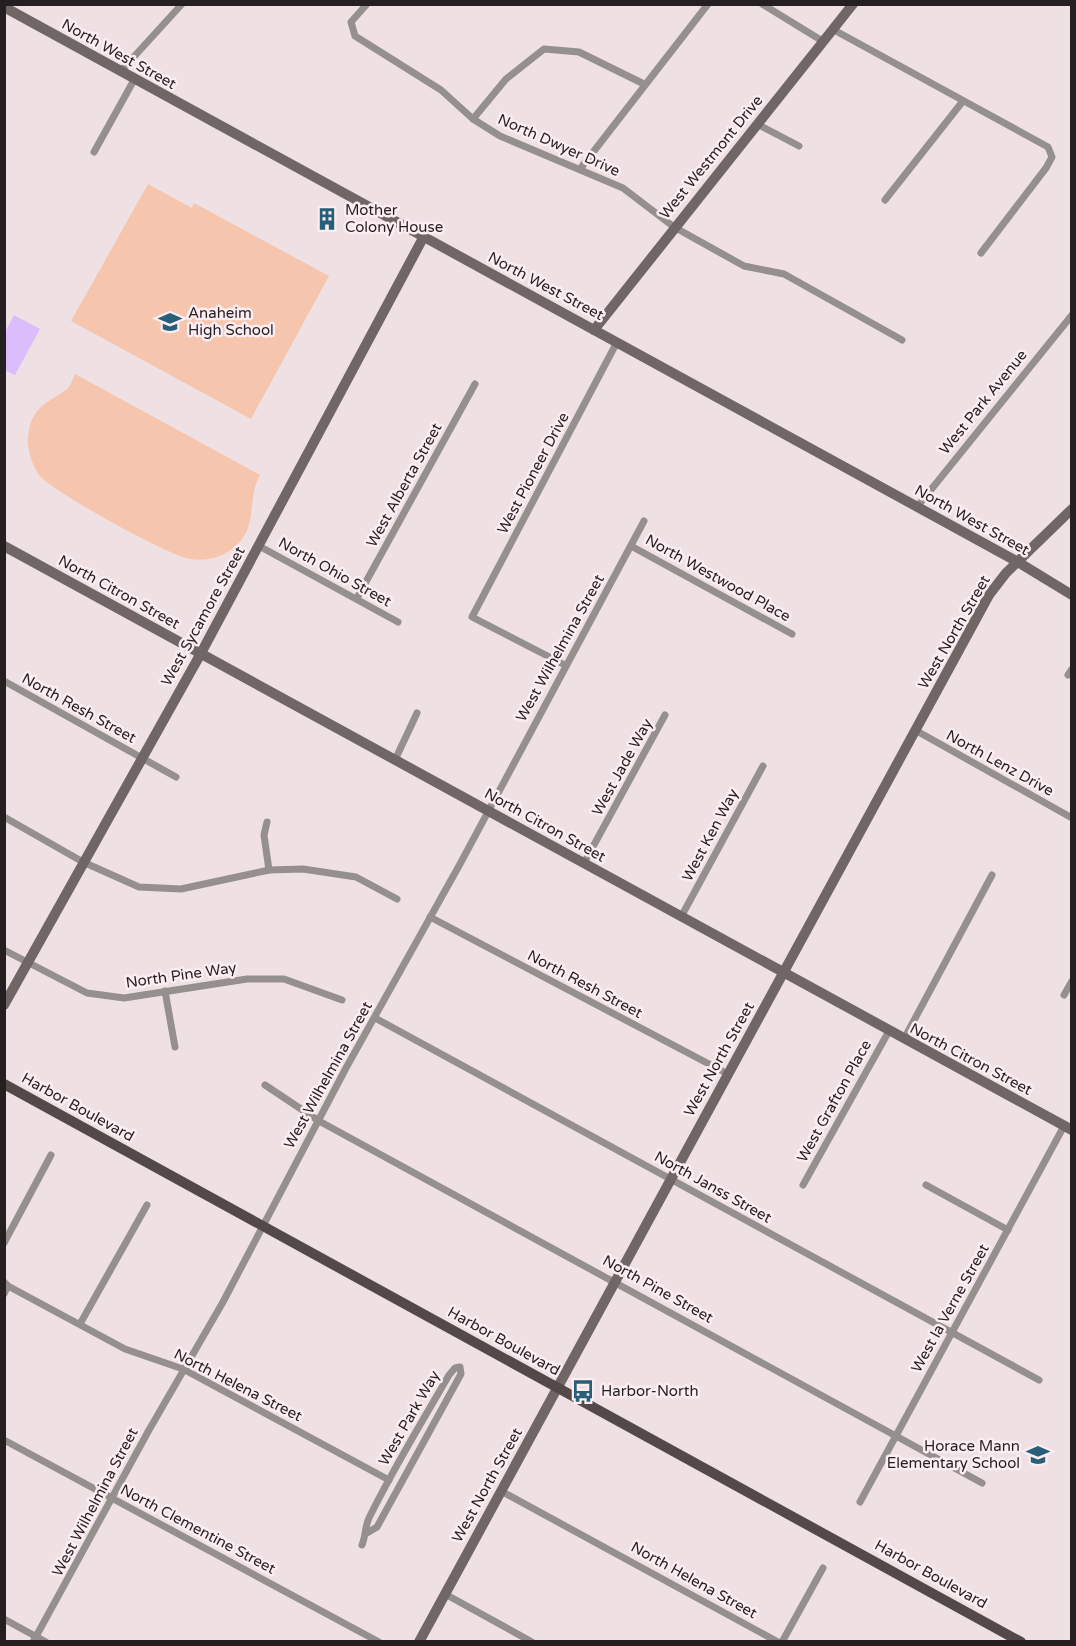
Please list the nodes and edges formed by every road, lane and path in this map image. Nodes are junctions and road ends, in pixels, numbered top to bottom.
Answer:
1 (182, 4) edge
2 (367, 4) edge
3 (708, 4) edge
4 (762, 4) edge
5 (854, 4) edge
6 (4, 7) edge
7 (834, 30) junction
8 (824, 42) junction
9 (120, 72) junction
10 (134, 80) junction
11 (644, 84) junction
12 (963, 101) junction
13 (473, 119) junction
14 (757, 124) junction
15 (799, 146) dead end
16 (94, 152) dead end
17 (580, 169) junction
18 (885, 200) dead end
19 (674, 227) junction
20 (423, 238) junction
21 (981, 253) dead end
22 (1071, 315) edge
23 (594, 330) junction
24 (902, 340) dead end
25 (617, 342) junction
26 (475, 384) dead end
27 (916, 507) junction
28 (1071, 509) edge
29 (644, 521) dead end
30 (4, 546) edge
31 (259, 546) junction
32 (631, 546) junction
33 (1018, 562) junction
34 (1071, 594) edge
35 (357, 598) junction
36 (398, 622) dead end
37 (792, 634) dead end
38 (200, 655) junction
39 (564, 665) junction
40 (4, 681) edge
41 (417, 713) dead end
42 (665, 715) dead end
43 (915, 730) junction
44 (141, 757) junction
45 (395, 760) junction
46 (763, 766) dead end
47 (176, 777) dead end
48 (488, 810) junction
49 (4, 817) edge
50 (1071, 818) edge
51 (267, 822) dead end
52 (83, 862) junction
53 (584, 863) junction
54 (269, 870) junction
55 (992, 875) dead end
56 (397, 899) dead end
57 (430, 917) junction
58 (681, 917) junction
59 (4, 950) edge
60 (27, 962) junction
61 (783, 973) junction
62 (1071, 981) edge
63 (165, 991) junction
64 (1064, 994) dead end
65 (342, 1000) dead end
66 (4, 1005) edge
67 (375, 1018) junction
68 (889, 1031) junction
69 (904, 1039) junction
70 (175, 1047) dead end
71 (728, 1074) junction
72 (4, 1084) edge
73 (265, 1085) dead end
74 (319, 1121) junction
75 (1068, 1128) edge
76 (51, 1155) dead end
77 (671, 1179) junction
78 (803, 1185) dead end
79 (926, 1185) dead end
80 (147, 1205) dead end
81 (263, 1224) junction
82 (1008, 1230) junction
83 (4, 1243) edge
84 (615, 1281) junction
85 (6, 1284) edge
86 (4, 1294) edge
87 (80, 1324) junction
88 (952, 1332) junction
89 (183, 1369) junction
90 (1039, 1380) dead end
91 (557, 1387) junction
92 (896, 1434) junction
93 (4, 1440) edge
94 (389, 1480) junction
95 (982, 1483) dead end
96 (501, 1491) junction
97 (113, 1498) junction
98 (860, 1502) dead end
99 (367, 1533) junction
100 (362, 1545) dead end
101 (823, 1568) dead end
102 (445, 1594) junction
103 (4, 1619) edge
104 (35, 1639) edge
105 (46, 1641) edge
106 (379, 1641) edge
107 (419, 1641) edge
108 (532, 1641) edge
109 (780, 1641) edge
110 (1021, 1641) edge

1 - 9 street
2 - 13 street, North Dwyer Drive
3 - 11 street
4 - 8 street
5 - 7 street, West Westmont Drive
6 - 9 street, North West Street
7 - 8 street, West Westmont Drive
7 - 12 street
8 - 14 street, West Westmont Drive
9 - 10 street, North West Street
10 - 16 street
10 - 20 street, North West Street
11 - 13 street
11 - 17 street
12 - 18 street
12 - 21 street
13 - 17 street, North Dwyer Drive
14 - 15 street
14 - 19 street, West Westmont Drive
17 - 19 street, North Dwyer Drive
19 - 23 street, West Westmont Drive
19 - 24 street, North Dwyer Drive
20 - 23 street, North West Street
20 - 31 street, West Sycamore Street
22 - 27 street, West Park Avenue
23 - 25 street, North West Street
25 - 27 street, North West Street
25 - 39 street, West Pioneer Drive
26 - 35 street, West Alberta Street
27 - 33 street, North West Street
28 - 33 street, West North Street
29 - 32 street, West Wilhelmina Street
30 - 38 street, North Citron Street
31 - 35 street, North Ohio Street
31 - 38 street, West Sycamore Street
32 - 37 street, North Westwood Place
32 - 39 street, West Wilhelmina Street
33 - 34 street, North West Street
33 - 43 street, West North Street
35 - 36 street, North Ohio Street
38 - 44 street, West Sycamore Street
38 - 45 street, North Citron Street
39 - 48 street, West Wilhelmina Street
40 - 44 street, North Resh Street
41 - 45 street
42 - 53 street, West Jade Way
43 - 50 street, North Lenz Drive
43 - 61 street, West North Street
44 - 47 street, North Resh Street
44 - 52 street, West Sycamore Street
45 - 48 street, North Citron Street
46 - 58 street, West Ken Way
48 - 53 street, North Citron Street
48 - 57 street, West Wilhelmina Street
49 - 52 street
51 - 54 street
52 - 54 street
52 - 60 street, West Sycamore Street
53 - 58 street, North Citron Street
54 - 56 street
55 - 69 street
57 - 67 street, West Wilhelmina Street
57 - 71 street, North Resh Street
58 - 61 street, North Citron Street
59 - 60 street
60 - 63 street, North Pine Way
60 - 66 street, West Sycamore Street
61 - 68 street, North Citron Street
61 - 71 street, West North Street
62 - 64 street
63 - 65 street, North Pine Way
63 - 70 street
67 - 74 street, West Wilhelmina Street
67 - 77 street, North Janss Street
68 - 69 street, North Citron Street
68 - 78 street, West Grafton Place
69 - 75 street, North Citron Street
71 - 77 street, West North Street
72 - 81 main road, Harbor Boulevard
73 - 74 street, North Pine Street
74 - 81 street, West Wilhelmina Street
74 - 84 street, North Pine Street
75 - 82 street, West la Verne Street
76 - 83 street
77 - 84 street, West North Street
77 - 88 street, North Janss Street
79 - 82 street
80 - 87 street
81 - 89 street, West Wilhelmina Street
81 - 91 main road, Harbor Boulevard
82 - 88 street, West la Verne Street
84 - 91 street, West North Street
84 - 92 street, North Pine Street
85 - 86 street
85 - 87 street, North Helena Street
87 - 89 street, North Helena Street
88 - 90 street, North Janss Street
88 - 92 street, West la Verne Street
89 - 94 street, North Helena Street
89 - 97 street, West Wilhelmina Street
91 - 96 street, West North Street
91 - 110 main road, Harbor Boulevard
92 - 95 street, North Pine Street
92 - 98 street, West la Verne Street
93 - 97 street, North Clementine Street
94 - 99 street, West Park Way
94 - 99 street, West Park Way
96 - 102 street, West North Street
96 - 109 street, North Helena Street
97 - 104 street, West Wilhelmina Street
97 - 106 street, North Clementine Street
99 - 100 street, West Park Way
101 - 109 street
102 - 107 street, West North Street
102 - 108 street
103 - 104 street
104 - 105 street

